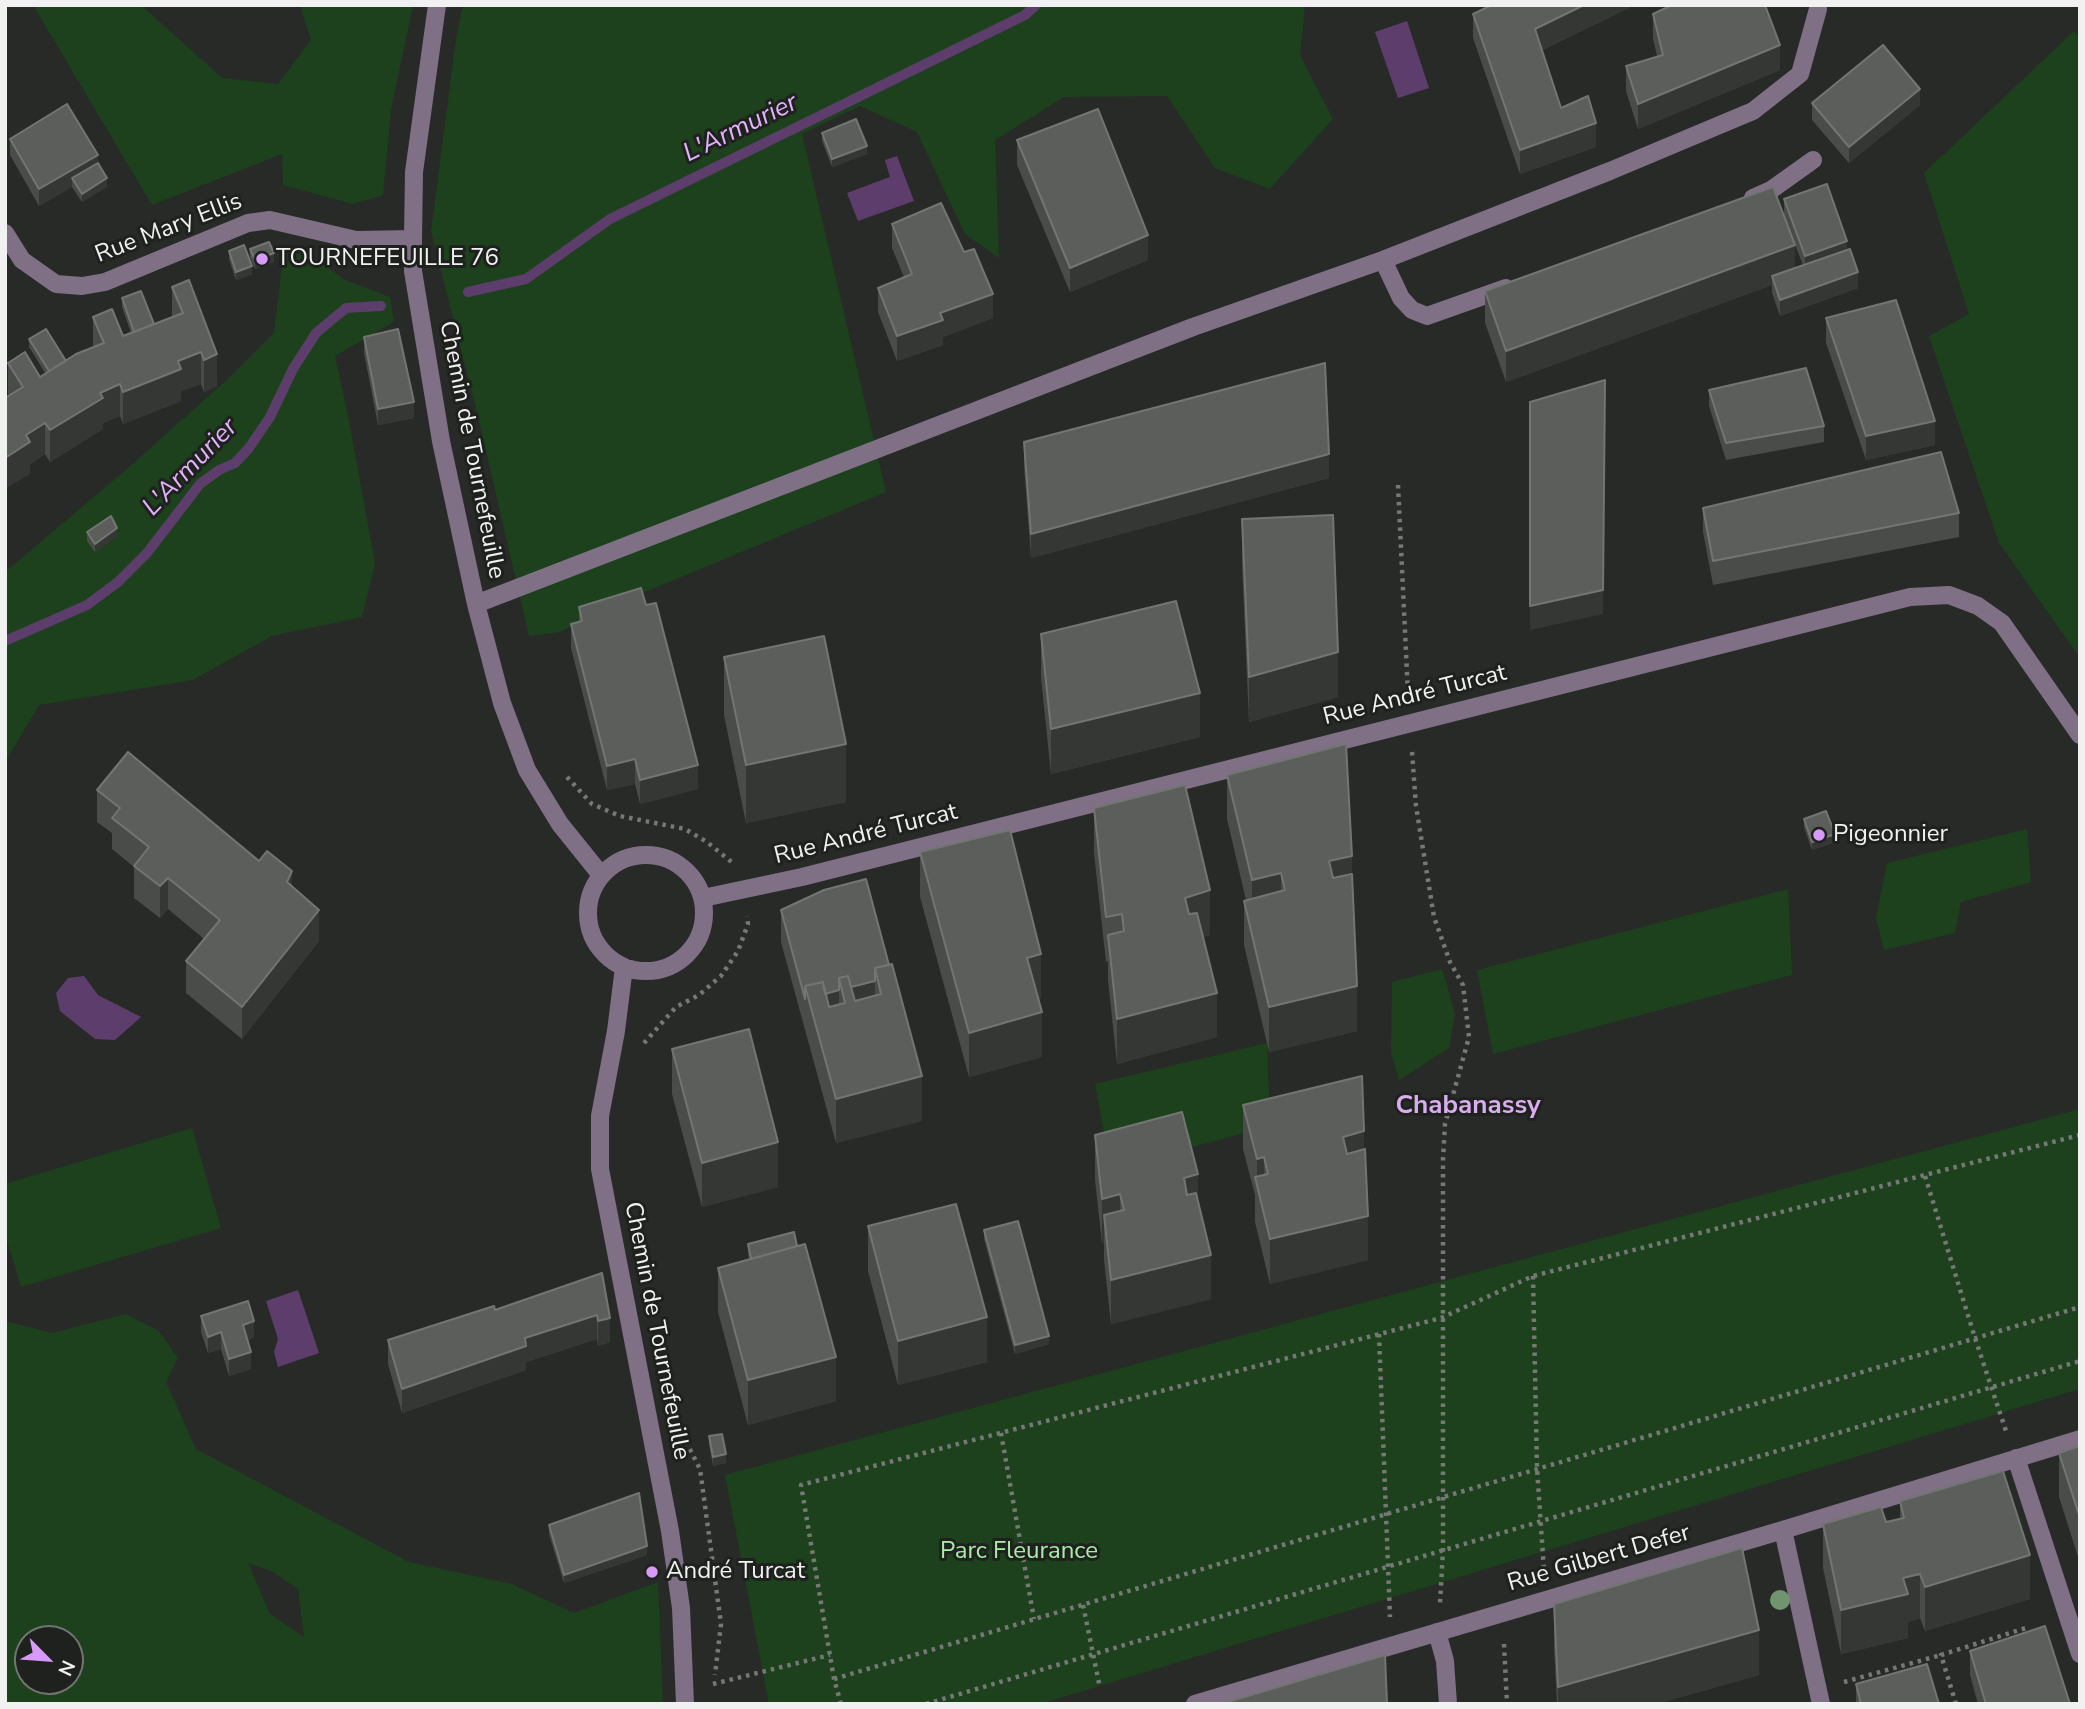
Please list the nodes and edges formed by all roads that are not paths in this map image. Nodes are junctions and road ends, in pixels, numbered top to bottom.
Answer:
1 (437, 5) edge
2 (1818, 9) dead end
3 (1813, 160) dead end
4 (1740, 204) edge
5 (5, 233) edge
6 (412, 239) junction
7 (1383, 260) junction
8 (1527, 281) edge
9 (475, 604) junction
10 (2080, 735) edge
11 (601, 875) junction
12 (703, 898) junction
13 (624, 968) junction
14 (2080, 1439) edge
15 (2016, 1458) junction
16 (1783, 1530) junction
17 (1437, 1632) junction
18 (2080, 1654) edge
19 (1820, 1697) edge
20 (685, 1704) edge
21 (1195, 1704) edge
22 (1448, 1704) edge

1 - 6 street, Chemin de Tournefeuille
2 - 7 street
3 - 4 street
5 - 6 street, Rue Mary Ellis
6 - 9 street, Chemin de Tournefeuille
7 - 8 street
7 - 9 street
9 - 11 street, Chemin de Tournefeuille
10 - 12 street, Rue André Turcat
11 - 12 street
11 - 13 street
12 - 13 street
13 - 20 street, Chemin de Tournefeuille
14 - 15 street, Rue Gilbert Defer
15 - 16 street, Rue Gilbert Defer
15 - 18 street
16 - 17 street, Rue Gilbert Defer
16 - 19 street
17 - 21 street, Rue Gilbert Defer
17 - 22 street

